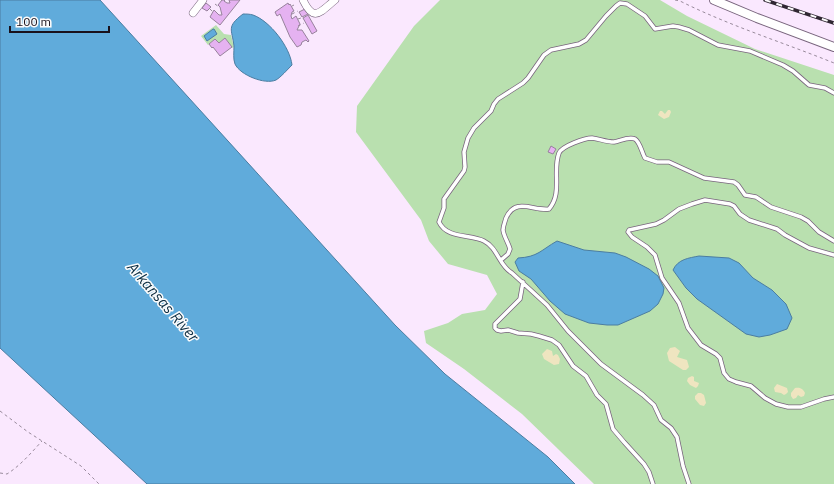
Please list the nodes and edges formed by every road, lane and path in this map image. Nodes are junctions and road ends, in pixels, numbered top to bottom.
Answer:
1 (203, 0) edge
2 (303, 0) edge
3 (334, 0) edge
4 (675, 0) edge
5 (714, 0) edge
6 (215, 4) dead end
7 (294, 5) dead end
8 (292, 6) dead end
9 (219, 7) dead end
10 (210, 9) dead end
11 (298, 11) dead end
12 (213, 12) dead end
13 (193, 13) dead end
14 (292, 14) dead end
15 (301, 18) dead end
16 (298, 19) dead end
17 (304, 23) dead end
18 (298, 26) dead end
19 (834, 47) edge
20 (834, 63) edge
21 (834, 92) edge
22 (834, 241) edge
23 (834, 255) edge
24 (501, 260) junction
25 (523, 282) junction
26 (834, 397) edge
27 (0, 411) edge
28 (43, 440) junction
29 (0, 473) edge
30 (100, 484) edge
31 (653, 484) edge
32 (689, 484) edge

1 - 13 street
2 - 3 street
4 - 20 path
5 - 19 street
6 - 9 path
7 - 8 path
10 - 12 path
11 - 14 path
15 - 16 path
17 - 18 path
21 - 24 lane
22 - 24 lane
23 - 26 lane
24 - 25 lane
25 - 31 lane
25 - 32 lane
27 - 28 path
28 - 29 path
28 - 30 path

